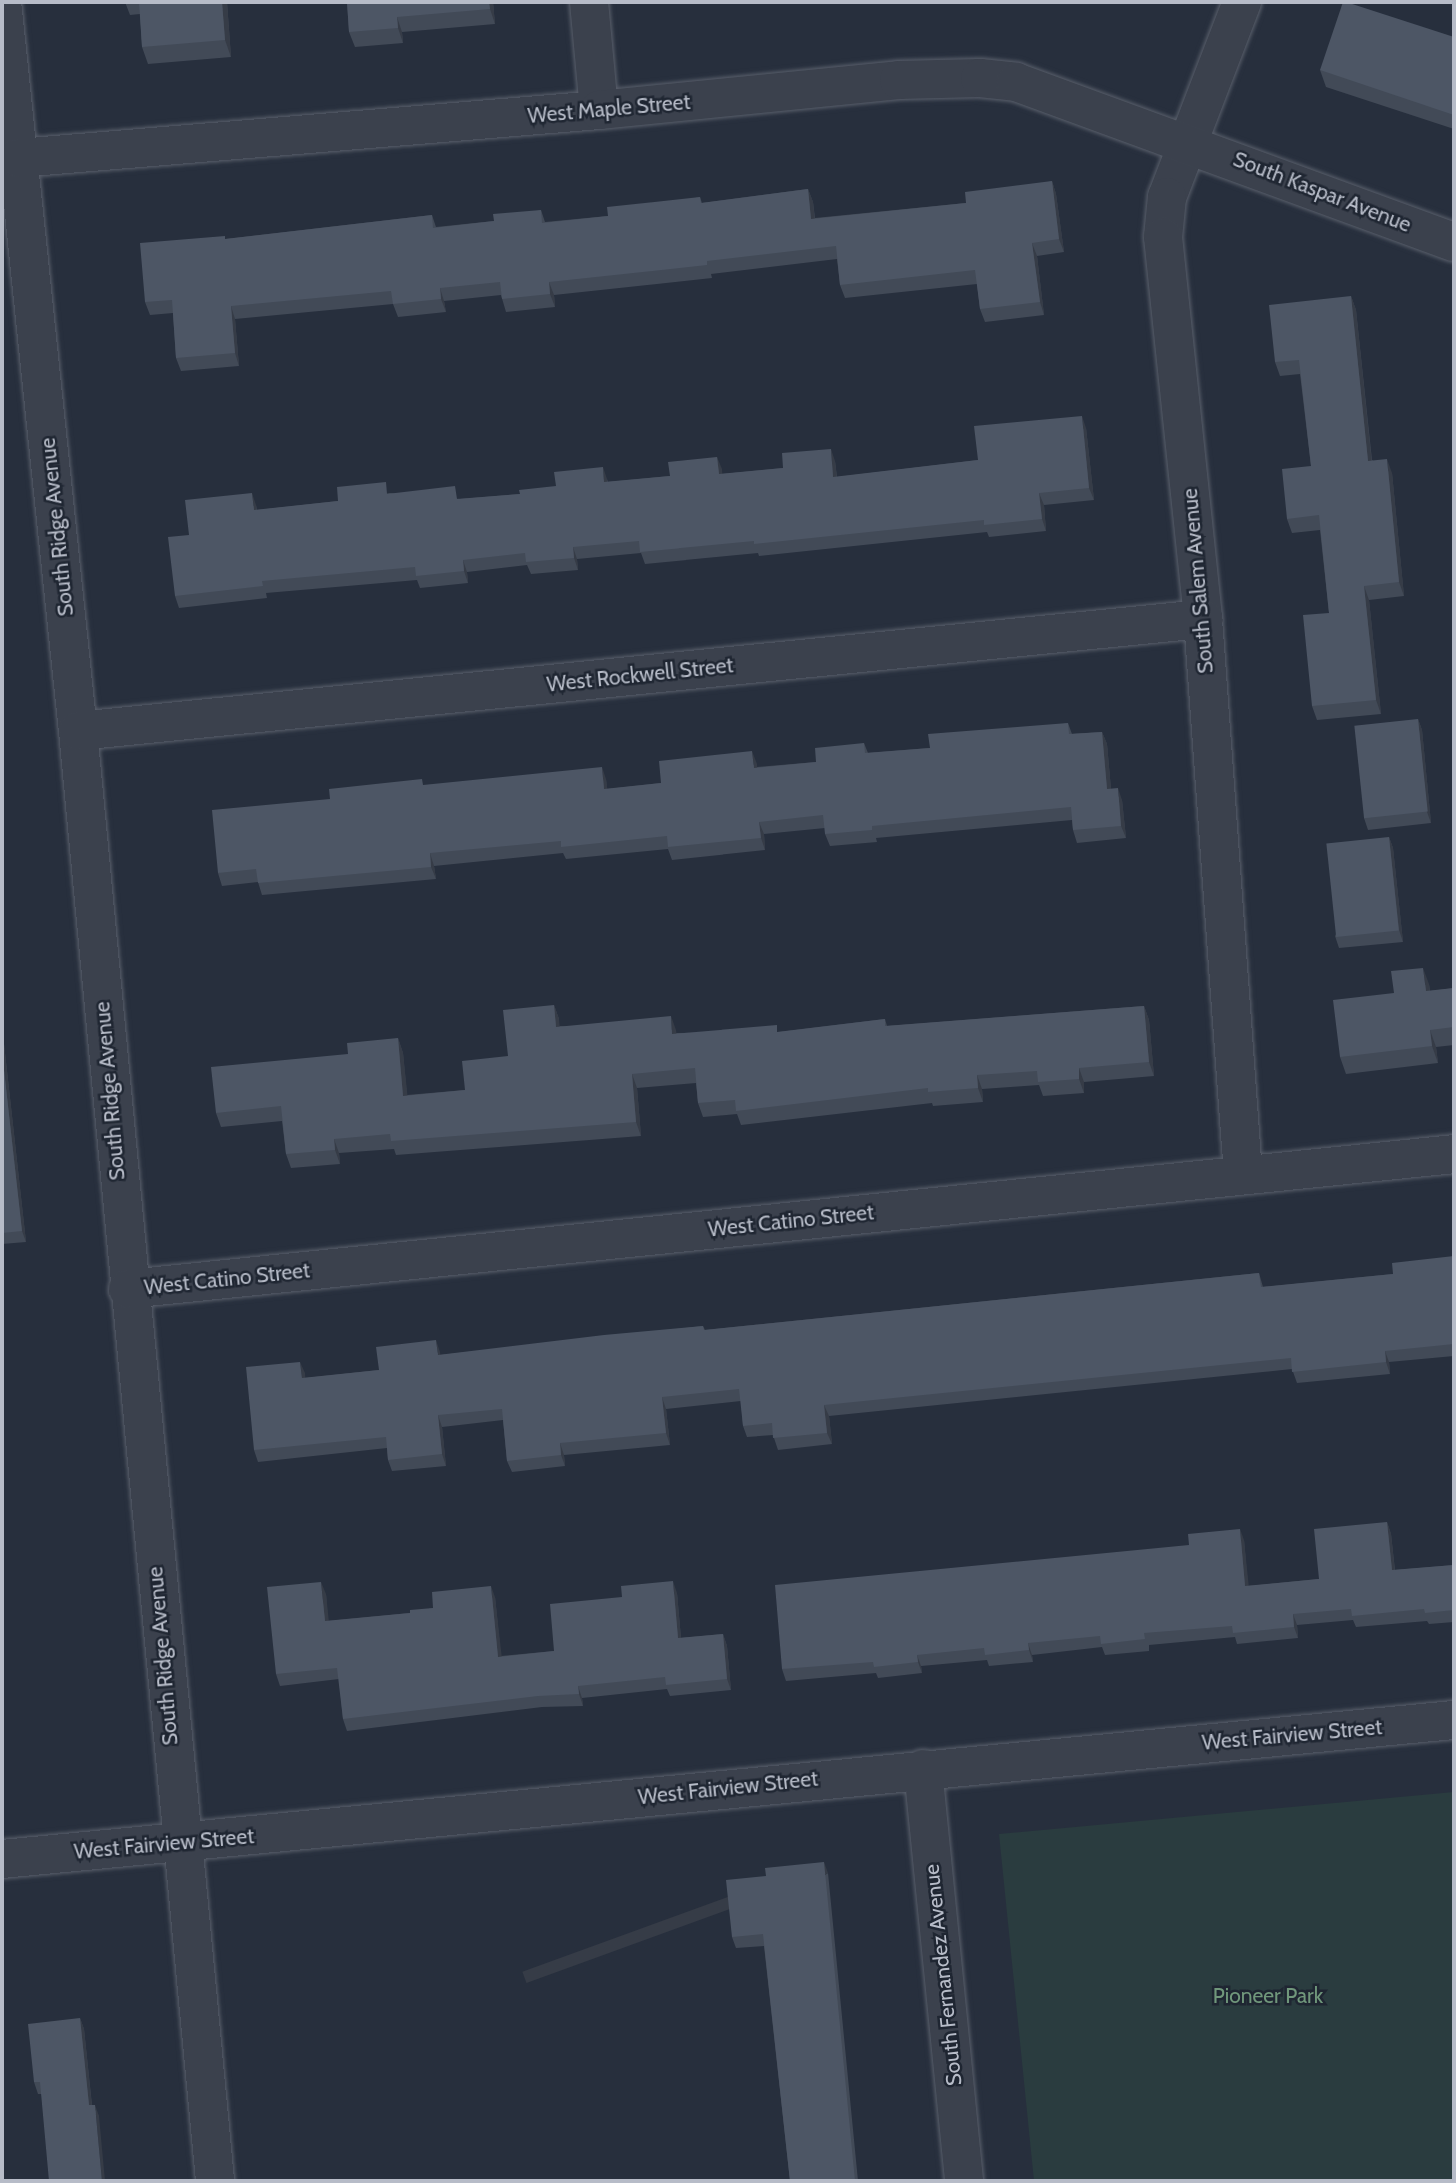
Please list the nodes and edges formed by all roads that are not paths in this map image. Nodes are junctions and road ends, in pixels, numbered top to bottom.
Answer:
1 (2, 2) edge
2 (589, 2) edge
3 (1242, 2) edge
4 (599, 110) junction
5 (1190, 143) junction
6 (19, 158) junction
7 (1454, 242) edge
8 (1203, 619) junction
9 (78, 731) junction
10 (1454, 1154) edge
11 (1243, 1174) junction
12 (128, 1289) junction
13 (1454, 1720) edge
14 (923, 1769) junction
15 (181, 1843) junction
16 (2, 1859) edge
17 (215, 2181) edge
18 (964, 2181) edge

1 - 6 street, South Ridge Avenue
2 - 4 street
3 - 5 street, South Salem Avenue
4 - 5 street, West Maple Street
4 - 6 street, West Maple Street
5 - 7 street, South Kaspar Avenue
5 - 8 street, South Salem Avenue
6 - 9 street, South Ridge Avenue
8 - 9 street, West Rockwell Street
8 - 11 street, South Salem Avenue
9 - 12 street, South Ridge Avenue
10 - 11 street, West Catino Street
11 - 12 street, West Catino Street
12 - 15 street, South Ridge Avenue
13 - 14 street, West Fairview Street
14 - 15 street, West Fairview Street
14 - 18 street, South Fernandez Avenue
15 - 16 street, West Fairview Street
15 - 17 street, South Ridge Avenue

